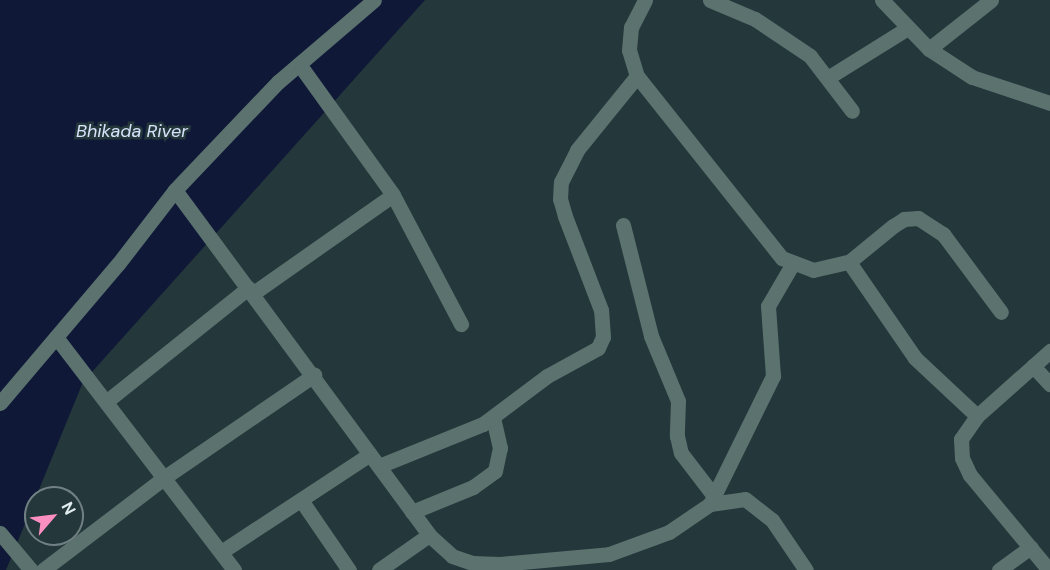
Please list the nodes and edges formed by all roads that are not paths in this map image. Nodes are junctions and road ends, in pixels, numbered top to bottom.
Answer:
1 (374, 0) edge
2 (645, 0) edge
3 (710, 0) edge
4 (882, 0) edge
5 (897, 0) edge
6 (991, 0) edge
7 (903, 24) junction
8 (929, 49) junction
9 (299, 64) junction
10 (637, 76) junction
11 (829, 77) junction
12 (1050, 103) edge
13 (852, 111) dead end
14 (175, 190) junction
15 (393, 195) junction
16 (623, 225) dead end
17 (849, 262) junction
18 (792, 265) junction
19 (250, 291) junction
20 (1001, 312) dead end
21 (461, 324) dead end
22 (56, 337) junction
23 (1050, 351) edge
24 (1033, 366) junction
25 (314, 375) junction
26 (1050, 384) edge
27 (107, 400) junction
28 (0, 403) edge
29 (977, 416) junction
30 (493, 418) junction
31 (375, 460) junction
32 (165, 477) junction
33 (301, 500) junction
34 (712, 500) junction
35 (412, 512) junction
36 (0, 533) edge
37 (429, 535) junction
38 (1031, 547) junction
39 (221, 552) junction
40 (31, 570) edge
41 (44, 570) edge
42 (234, 570) edge
43 (349, 570) edge
44 (379, 570) edge
45 (806, 570) edge
46 (999, 570) edge
47 (1049, 570) edge

1 - 9 street
2 - 10 street
3 - 11 street
4 - 7 street
5 - 7 street
6 - 8 street
7 - 8 street
7 - 11 street
8 - 12 street
9 - 14 street
9 - 15 street
10 - 18 street
10 - 30 street
11 - 13 street
14 - 19 street
14 - 22 street
15 - 19 street
15 - 21 street
16 - 34 street
17 - 18 street
17 - 20 street
17 - 29 street
18 - 34 street
19 - 25 street
19 - 27 street
22 - 27 street
22 - 28 street
23 - 24 street
24 - 26 street
24 - 29 street
25 - 31 street
25 - 32 street
27 - 32 street
29 - 38 street
30 - 31 street
30 - 35 street
31 - 33 street
31 - 35 street
32 - 39 street
32 - 41 street
33 - 39 street
33 - 43 street
34 - 37 street
34 - 45 street
35 - 37 street
36 - 40 street
37 - 44 street
38 - 46 street
38 - 47 street
39 - 42 street

